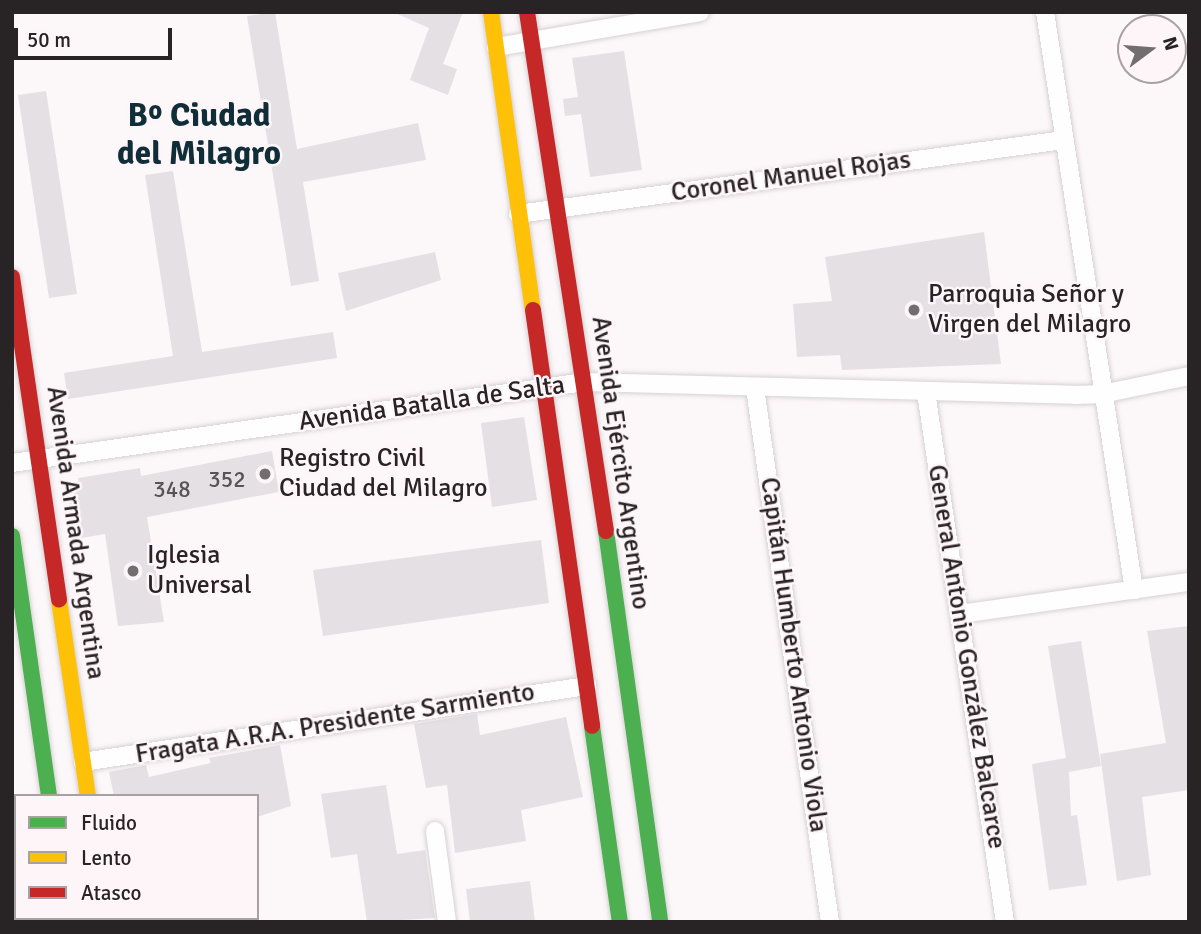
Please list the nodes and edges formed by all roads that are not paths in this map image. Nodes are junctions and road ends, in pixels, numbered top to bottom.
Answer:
1 (491, 12) edge
2 (527, 12) edge
3 (700, 12) edge
4 (1045, 12) edge
5 (531, 40) junction
6 (496, 47) junction
7 (1063, 140) junction
8 (556, 208) junction
9 (517, 214) junction
10 (12, 277) edge
11 (1189, 376) edge
12 (585, 382) junction
13 (545, 386) junction
14 (755, 388) junction
15 (926, 392) junction
16 (1102, 394) junction
17 (42, 462) junction
18 (12, 463) edge
19 (12, 536) edge
20 (1189, 582) edge
21 (1134, 590) junction
22 (960, 614) junction
23 (587, 686) junction
24 (83, 762) junction
25 (49, 794) edge
26 (88, 794) edge
27 (435, 831) dead end
28 (447, 922) edge
29 (620, 922) edge
30 (660, 922) edge
31 (830, 922) edge
32 (1005, 922) edge

1 - 6 street
2 - 5 street, Avenida Ejército Argentino
3 - 5 street
4 - 7 street
5 - 6 street
5 - 8 street, Avenida Ejército Argentino
6 - 9 street
7 - 8 street, Coronel Manuel Rojas
7 - 16 street
8 - 9 street, Coronel Manuel Rojas
8 - 12 street, Avenida Ejército Argentino
9 - 13 street
10 - 17 street, Avenida Armada Argentina
11 - 16 street, Avenida Batalla de Salta
12 - 13 street, Avenida Batalla de Salta
12 - 14 street, Avenida Batalla de Salta
12 - 30 street, Avenida Ejército Argentino
13 - 17 street, Avenida Batalla de Salta
13 - 23 street
14 - 15 street, Avenida Batalla de Salta
14 - 31 street, Capitán Humberto Antonio Viola
15 - 16 street, Avenida Batalla de Salta
15 - 22 street, General Antonio González Balcarce
16 - 21 street
17 - 18 street, Avenida Batalla de Salta
17 - 24 street, Avenida Armada Argentina
19 - 25 street
20 - 21 street
21 - 22 street
22 - 32 street, General Antonio González Balcarce
23 - 24 street, Fragata A.R.A. Presidente Sarmiento
23 - 29 street
24 - 26 street, Avenida Armada Argentina
27 - 28 street

